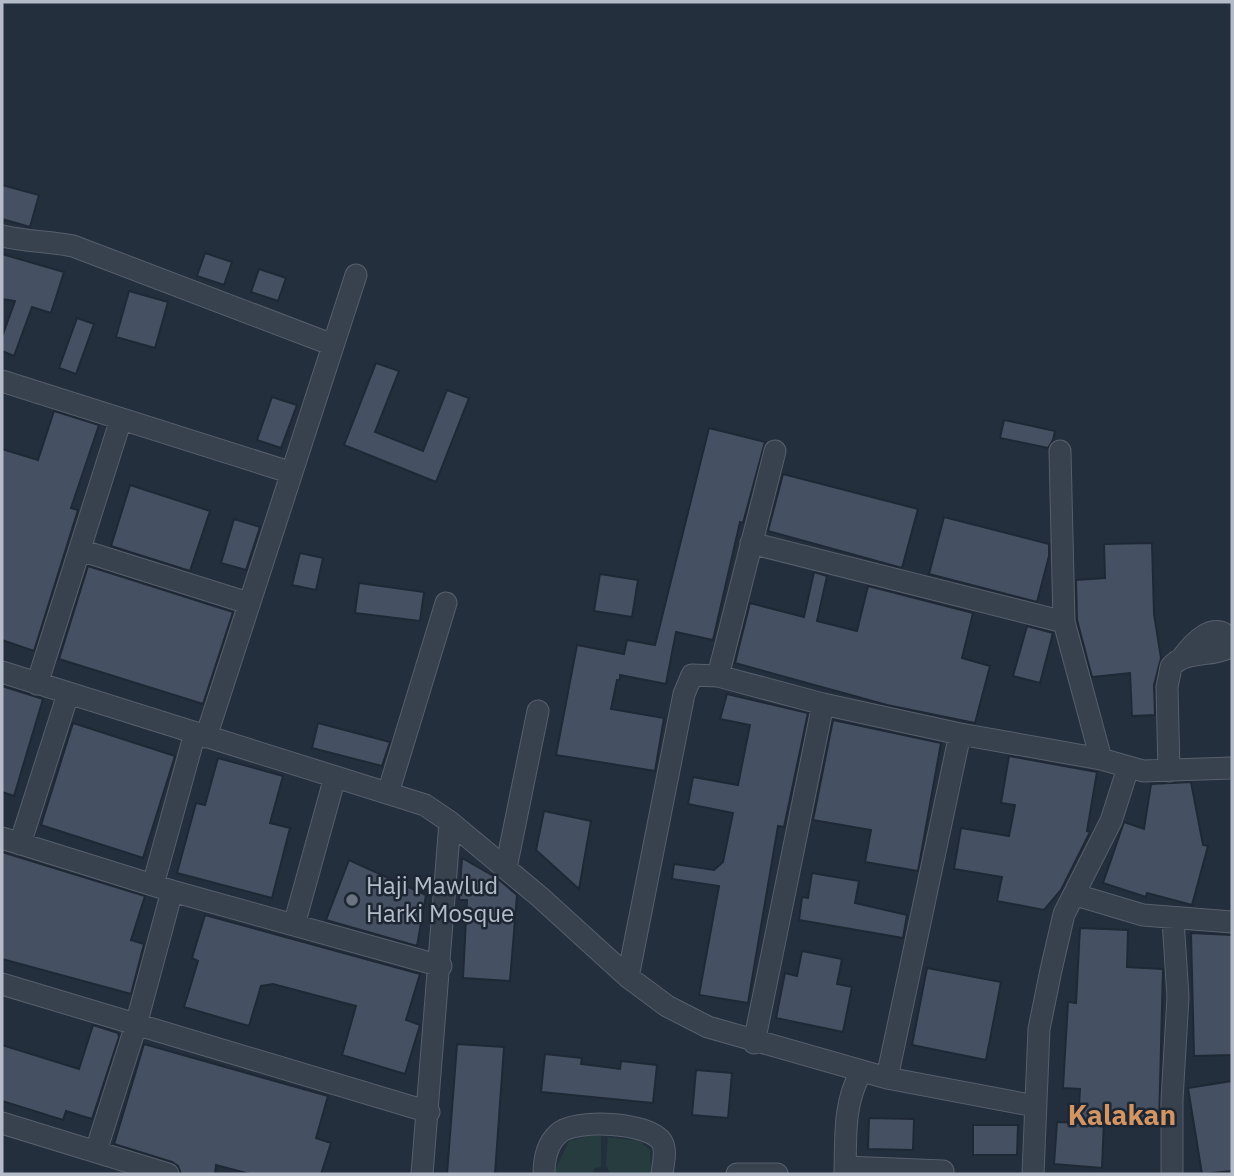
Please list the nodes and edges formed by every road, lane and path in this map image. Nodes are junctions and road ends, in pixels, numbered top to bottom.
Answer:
1 (2, 236) edge
2 (356, 275) dead end
3 (332, 345) junction
4 (2, 381) edge
5 (121, 419) junction
6 (775, 451) dead end
7 (1060, 451) dead end
8 (289, 472) junction
9 (751, 543) junction
10 (80, 550) junction
11 (248, 603) junction
12 (446, 603) dead end
13 (1064, 622) junction
14 (1182, 658) dead end
15 (2, 672) edge
16 (718, 676) junction
17 (37, 684) junction
18 (68, 695) junction
19 (823, 704) junction
20 (538, 711) dead end
21 (960, 734) junction
22 (200, 735) junction
23 (1101, 759) junction
24 (1128, 768) junction
25 (1232, 768) edge
26 (1169, 771) junction
27 (335, 777) junction
28 (388, 793) junction
29 (450, 822) junction
30 (11, 841) edge
31 (506, 868) junction
32 (162, 888) junction
33 (1076, 895) junction
34 (1173, 920) junction
35 (1232, 922) edge
36 (294, 925) junction
37 (441, 966) junction
38 (628, 977) junction
39 (2, 984) edge
40 (136, 1025) junction
41 (754, 1043) junction
42 (861, 1072) junction
43 (887, 1078) junction
44 (1035, 1106) junction
45 (429, 1112) junction
46 (2, 1124) edge
47 (96, 1151) junction
48 (845, 1171) edge
49 (168, 1174) edge
50 (422, 1174) edge
51 (544, 1174) edge
52 (662, 1174) edge
53 (737, 1174) edge
54 (778, 1174) edge
55 (943, 1174) edge
56 (1033, 1174) edge
57 (1172, 1174) edge

1 - 3 street
2 - 3 street
3 - 8 street
4 - 5 street
5 - 8 street
5 - 10 street
6 - 9 street
7 - 13 street
8 - 11 street
9 - 13 street
9 - 16 street
10 - 11 street
10 - 17 street
11 - 22 street
12 - 28 street
13 - 23 street
14 - 26 street
15 - 17 street
16 - 19 street
16 - 38 street
17 - 18 street
18 - 22 street
18 - 30 street
19 - 21 street
19 - 41 street
20 - 31 street
21 - 23 street
21 - 43 street
22 - 27 street
22 - 32 street
23 - 24 street
24 - 26 street
24 - 33 street
25 - 26 street
27 - 28 street
27 - 36 street
28 - 29 street
29 - 31 street
29 - 37 street
30 - 32 street
31 - 38 street
32 - 36 street
32 - 40 street
33 - 34 street
33 - 44 street
34 - 35 street
34 - 57 street
36 - 37 street
37 - 45 street
38 - 41 street
39 - 40 street
40 - 45 street
40 - 47 street
41 - 42 street
42 - 43 street
42 - 48 street
43 - 44 street
44 - 56 street
45 - 50 street
46 - 47 street
47 - 49 street
48 - 55 street
51 - 52 street
53 - 54 street

